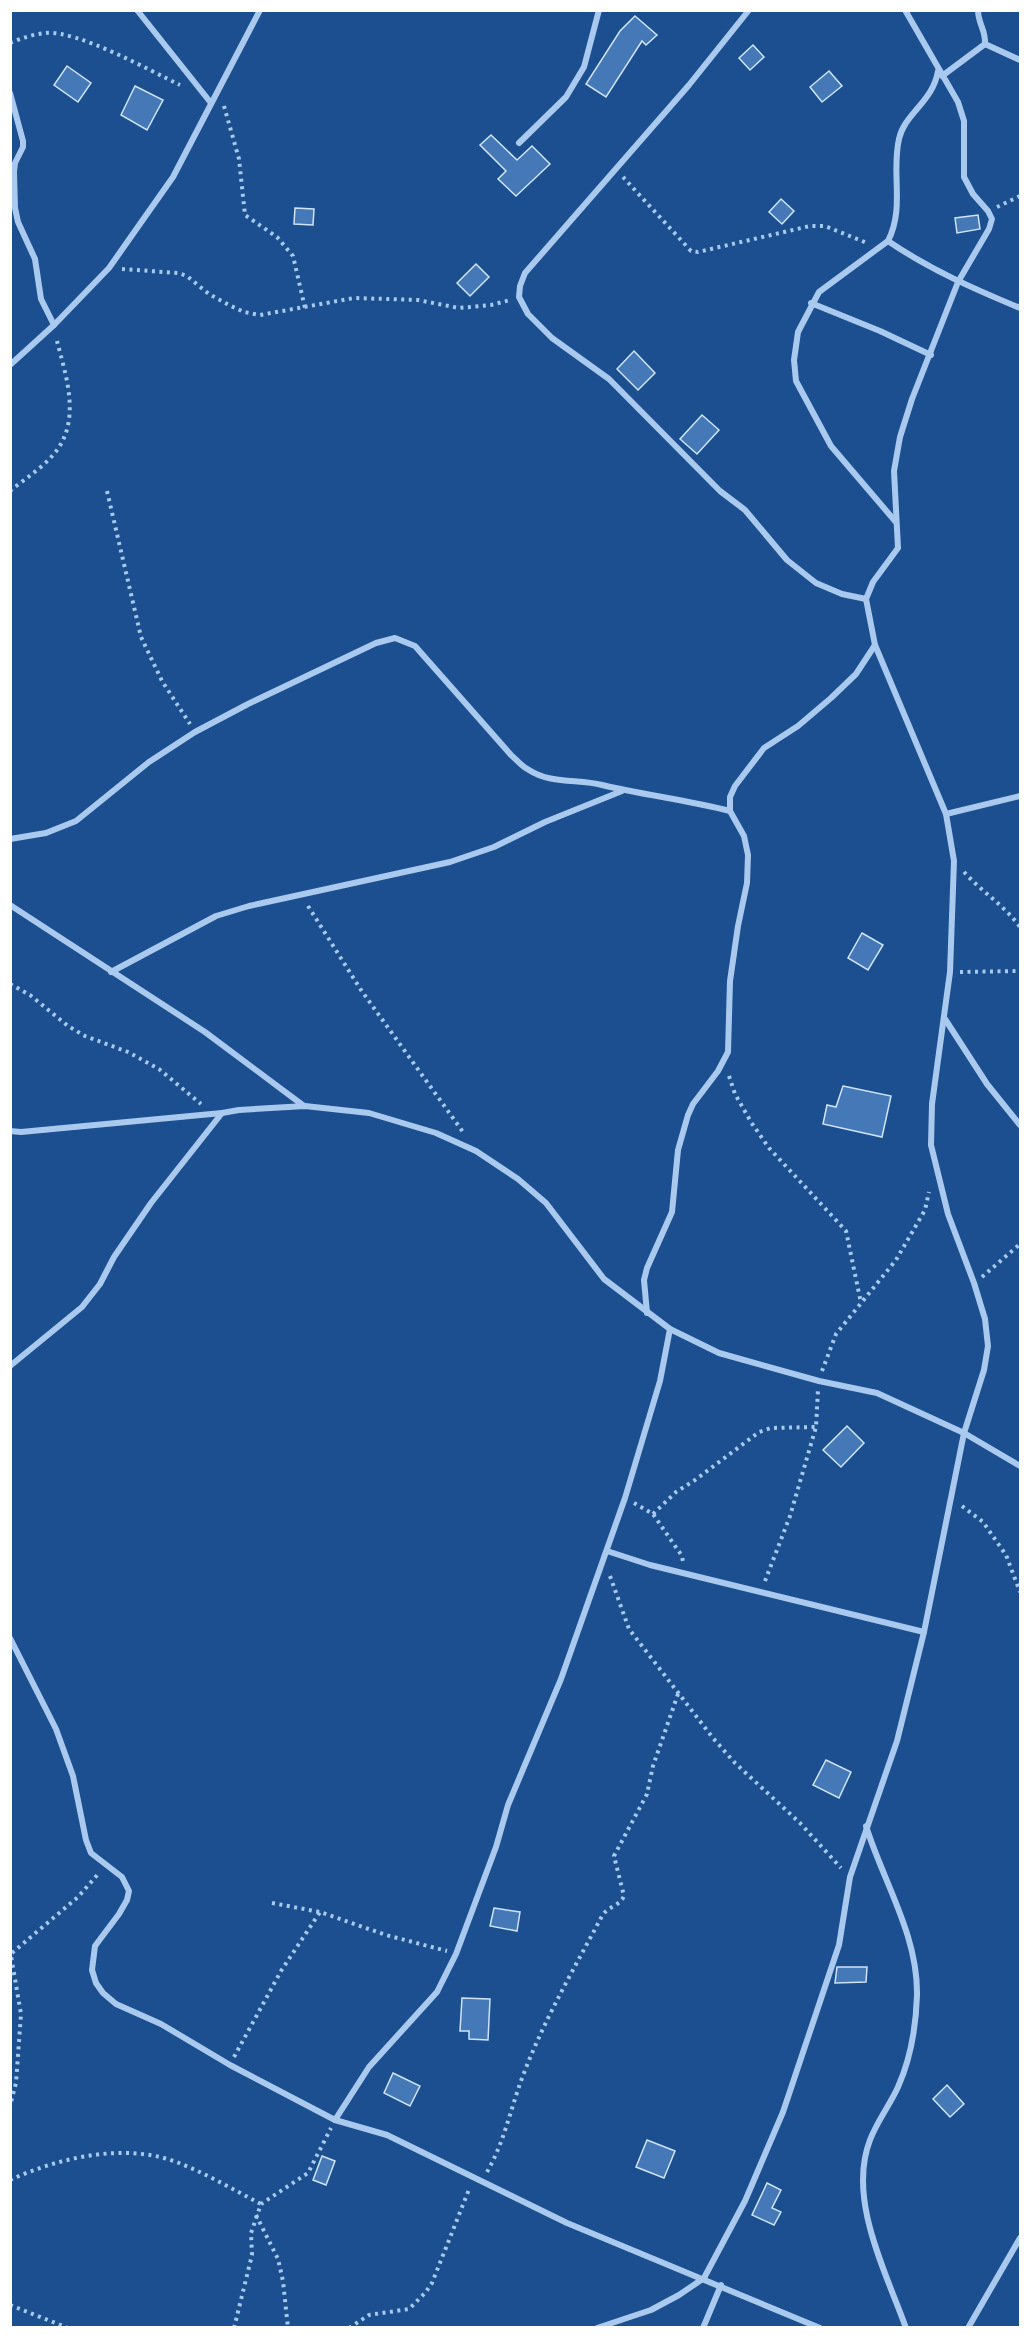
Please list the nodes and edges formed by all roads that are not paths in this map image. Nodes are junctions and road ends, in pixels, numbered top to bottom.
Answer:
1 (137, 10) edge
2 (260, 10) edge
3 (599, 10) edge
4 (749, 10) edge
5 (905, 10) edge
6 (978, 10) edge
7 (985, 44) junction
8 (1020, 60) edge
9 (940, 73) junction
10 (10, 93) edge
11 (211, 103) junction
12 (519, 143) dead end
13 (888, 241) junction
14 (958, 282) junction
15 (811, 303) junction
16 (1020, 308) edge
17 (54, 325) junction
18 (931, 355) junction
19 (10, 364) edge
20 (895, 521) junction
21 (866, 599) junction
22 (875, 645) junction
23 (622, 791) junction
24 (1020, 796) edge
25 (730, 811) junction
26 (946, 814) junction
27 (10, 839) edge
28 (10, 905) edge
29 (111, 972) junction
30 (945, 1019) junction
31 (305, 1106) junction
32 (222, 1113) junction
33 (1020, 1125) edge
34 (10, 1131) edge
35 (647, 1313) junction
36 (670, 1329) junction
37 (10, 1366) edge
38 (964, 1433) junction
39 (1020, 1466) edge
40 (606, 1555) junction
41 (924, 1632) junction
42 (10, 1638) edge
43 (867, 1826) junction
44 (335, 2120) junction
45 (1020, 2238) edge
46 (704, 2278) junction
47 (720, 2285) junction
48 (597, 2328) edge
49 (703, 2328) edge
50 (820, 2328) edge
51 (906, 2328) edge
52 (968, 2328) edge

1 - 11 street
2 - 11 street
3 - 12 street
4 - 21 street
5 - 9 street
6 - 7 street
7 - 8 street
7 - 9 street
9 - 13 street
9 - 14 street
10 - 17 street
11 - 17 street
13 - 14 street
13 - 15 street
14 - 16 street
14 - 18 street
15 - 18 street
15 - 20 street
17 - 19 street
18 - 20 street
20 - 21 street
21 - 22 street
22 - 25 street
22 - 26 street
23 - 25 street
23 - 27 street
23 - 29 street
24 - 26 street
25 - 35 street
26 - 30 street
28 - 29 street
29 - 31 street
30 - 33 street
30 - 38 street
31 - 32 street
31 - 35 street
32 - 34 street
32 - 37 street
35 - 36 street
36 - 38 street
36 - 40 street
38 - 39 street
38 - 41 street
40 - 41 street
40 - 44 street
41 - 43 street
42 - 44 street
43 - 46 street
43 - 51 street
44 - 46 street
45 - 52 street
46 - 47 street
46 - 48 street
47 - 49 street
47 - 50 street

